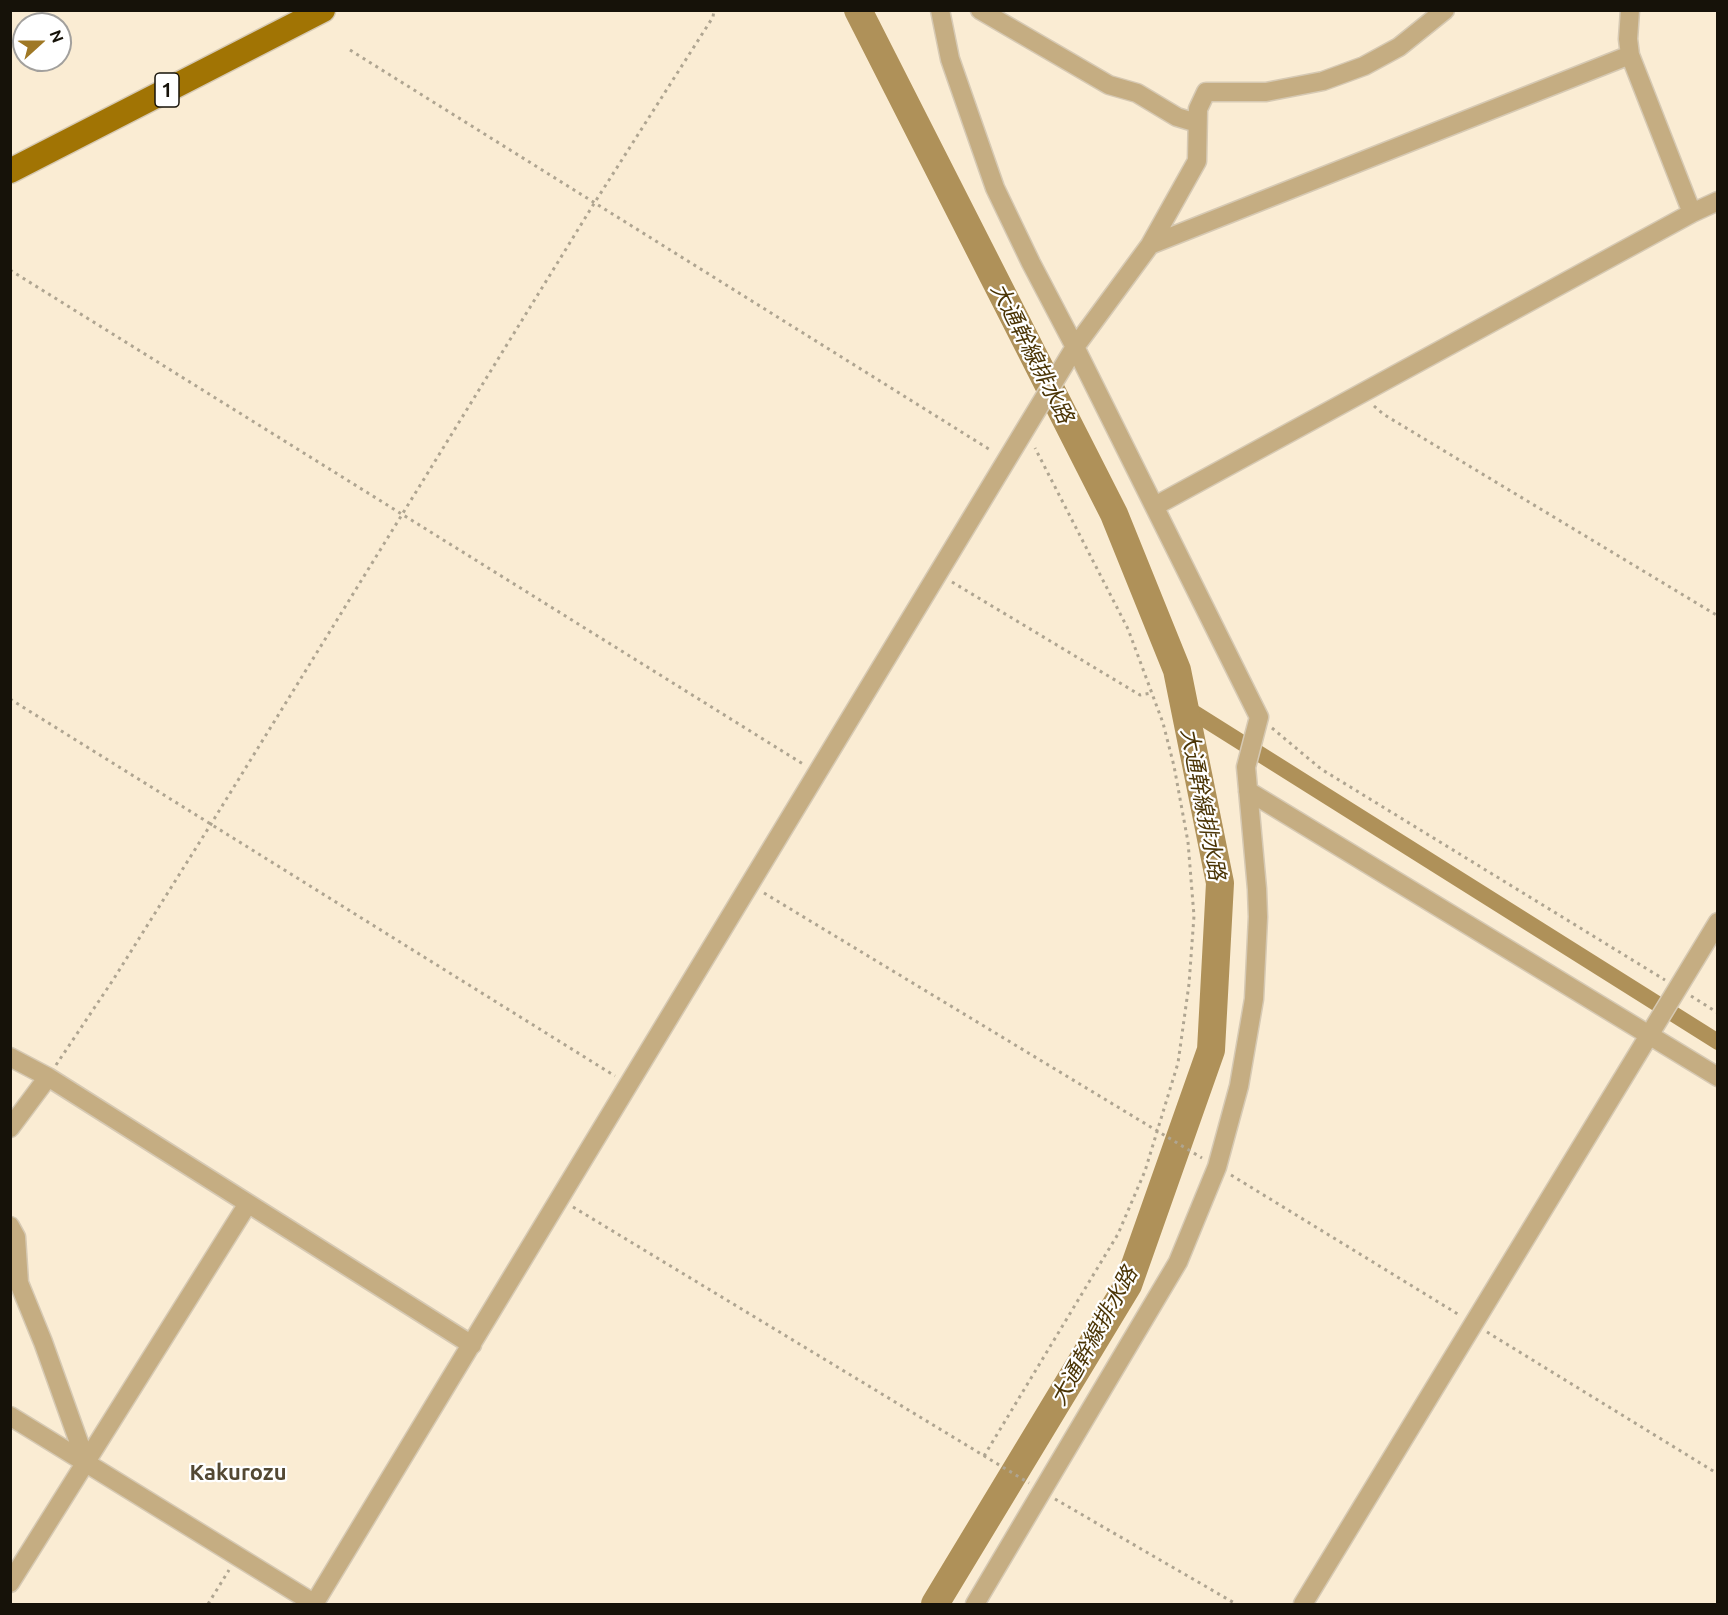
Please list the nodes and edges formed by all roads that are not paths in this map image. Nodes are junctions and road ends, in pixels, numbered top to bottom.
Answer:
1 (323, 10) edge
2 (940, 10) edge
3 (980, 10) edge
4 (1445, 10) edge
5 (1630, 10) edge
6 (1630, 55) junction
7 (1197, 123) junction
8 (10, 171) edge
9 (1718, 201) edge
10 (1692, 213) junction
11 (1150, 245) junction
12 (1072, 353) junction
13 (1155, 506) junction
14 (1248, 790) junction
15 (1718, 922) edge
16 (1652, 1031) junction
17 (10, 1057) edge
18 (48, 1077) junction
19 (1718, 1077) edge
20 (10, 1128) edge
21 (247, 1205) junction
22 (10, 1226) edge
23 (472, 1345) junction
24 (10, 1416) edge
25 (86, 1462) junction
26 (10, 1583) edge
27 (315, 1604) edge
28 (975, 1605) edge
29 (1303, 1605) edge

1 - 8 main road, 1
2 - 12 street
3 - 7 street
4 - 7 street
5 - 6 street
6 - 10 street
6 - 11 street
7 - 11 street
9 - 10 street
10 - 13 street
11 - 12 street
12 - 13 street
12 - 23 street
13 - 14 street
14 - 16 street
14 - 28 street
15 - 16 street
16 - 19 street
16 - 29 street
17 - 18 street
18 - 20 street
18 - 21 street
21 - 23 street
21 - 25 street
22 - 25 street
23 - 27 street
24 - 25 street
25 - 26 street
25 - 27 street

